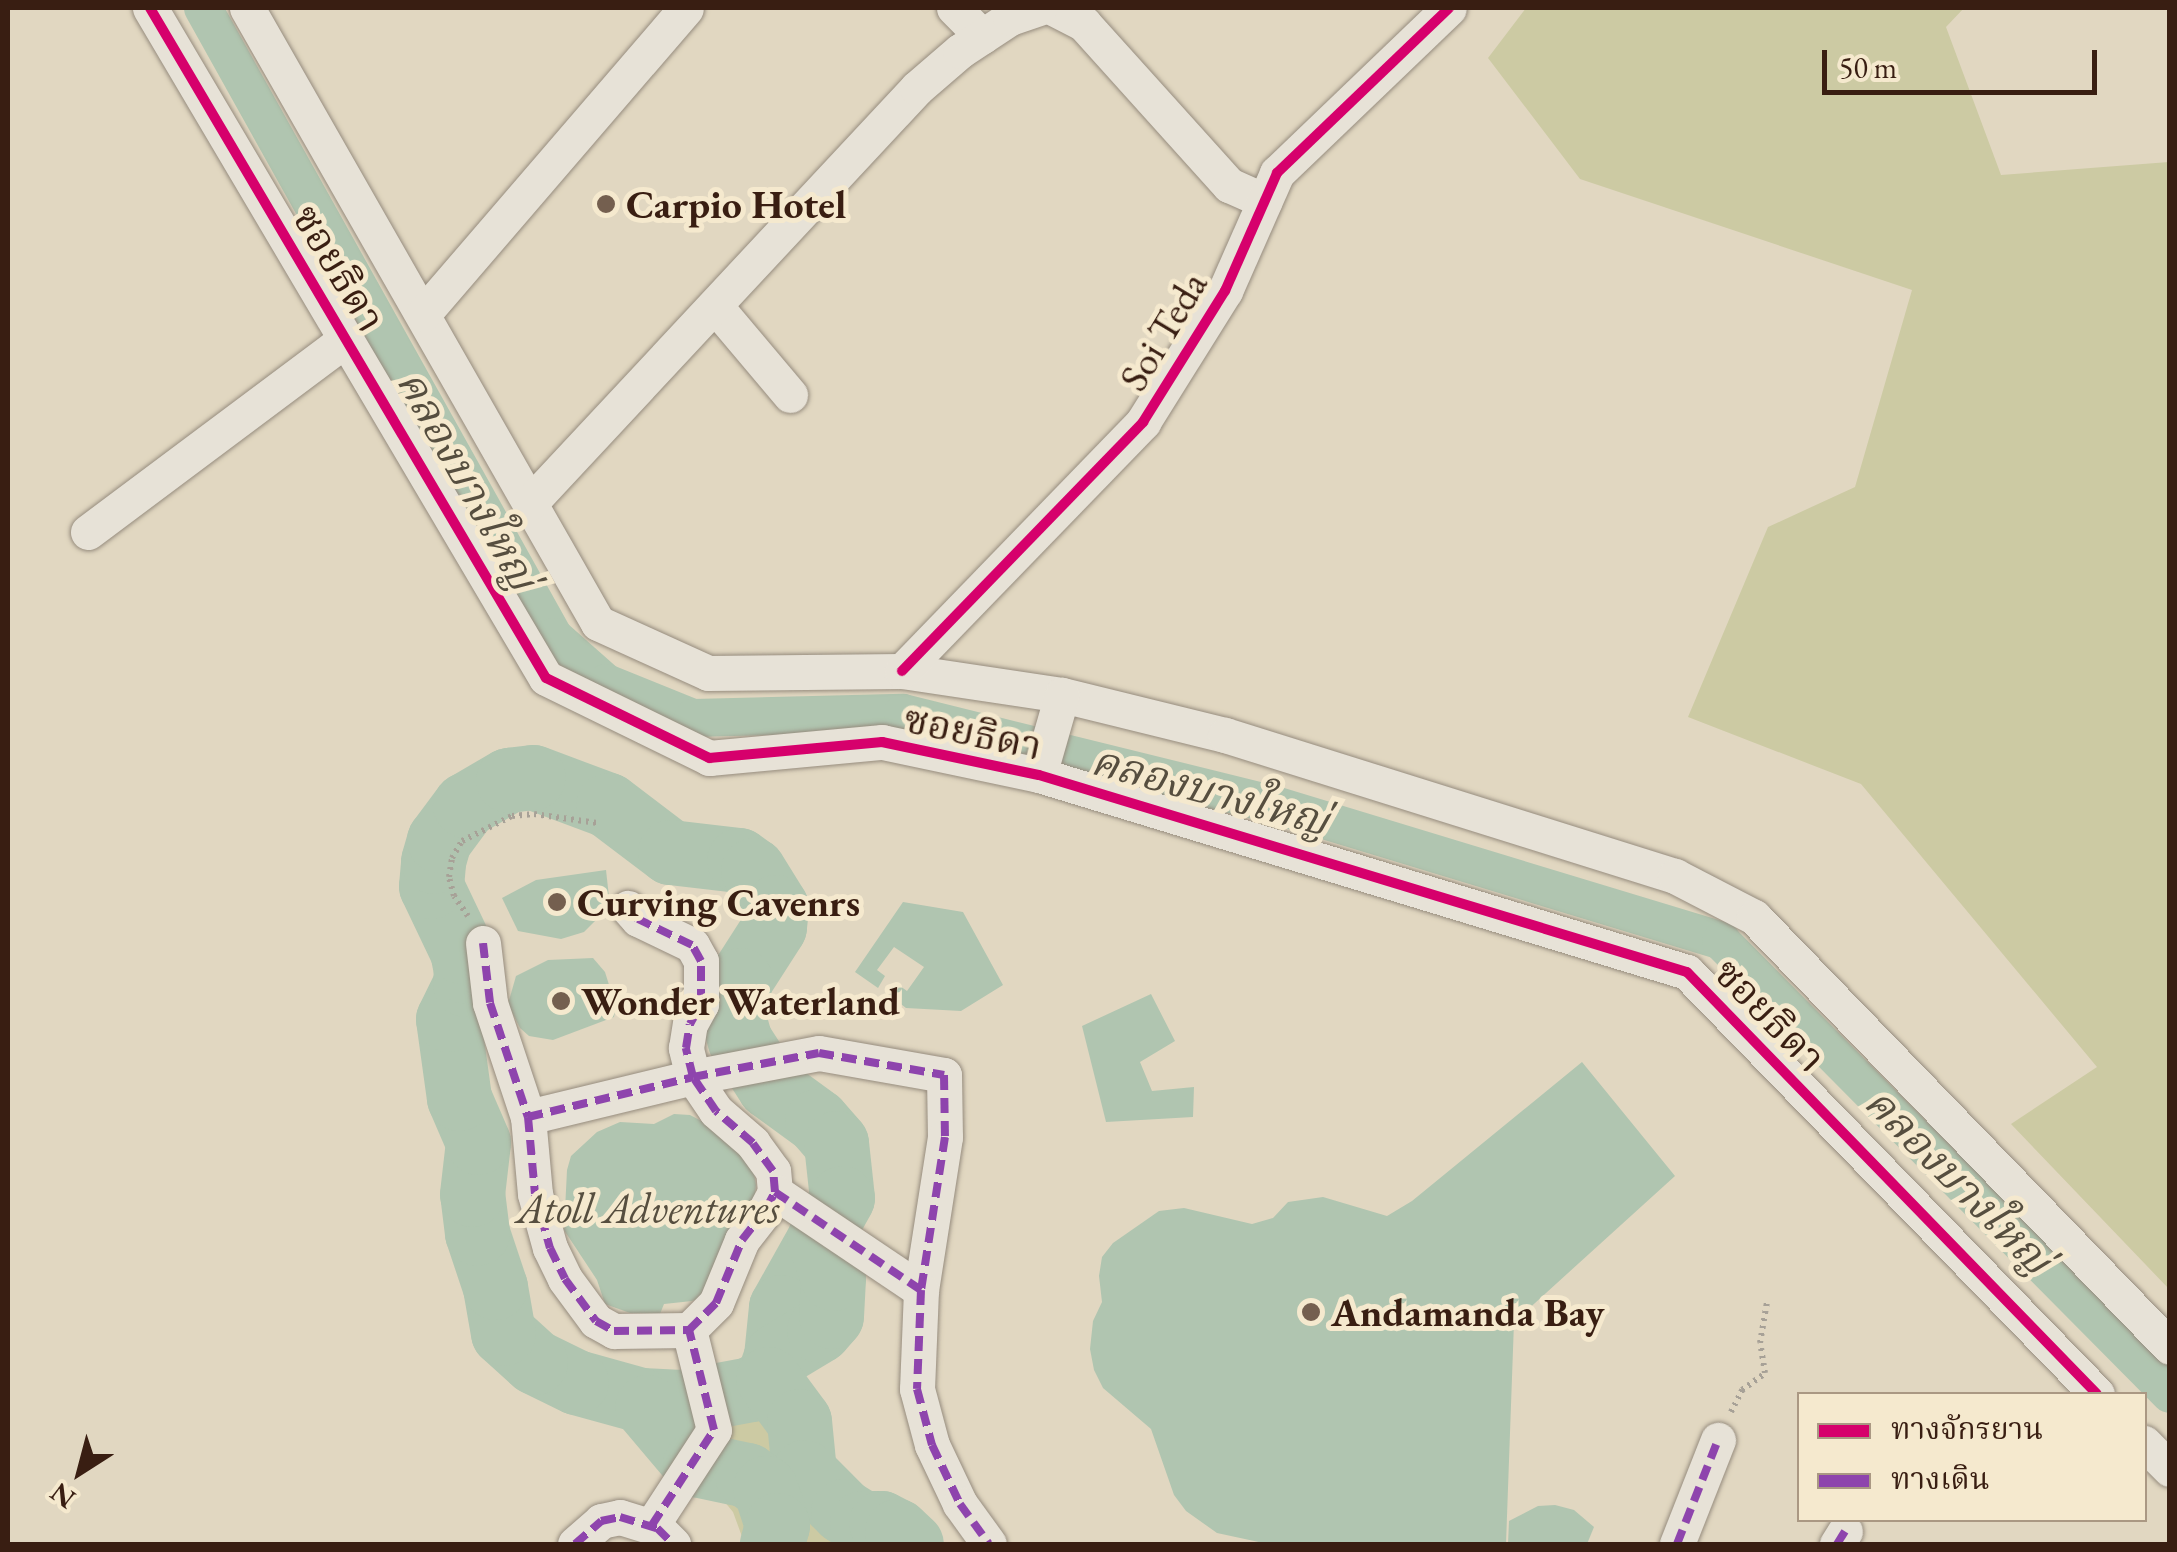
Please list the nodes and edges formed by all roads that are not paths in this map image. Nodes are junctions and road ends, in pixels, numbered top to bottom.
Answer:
1 (150, 8) edge
2 (247, 8) edge
3 (686, 8) edge
4 (954, 8) edge
5 (1039, 8) edge
6 (1053, 8) edge
7 (1449, 8) edge
8 (982, 36) junction
9 (1265, 200) junction
10 (716, 307) junction
11 (423, 314) junction
12 (346, 338) junction
13 (790, 395) dead end
14 (530, 503) junction
15 (88, 532) dead end
16 (902, 671) junction
17 (1062, 695) junction
18 (1039, 776) junction
19 (628, 908) dead end
20 (483, 943) road end
21 (703, 1075) junction
22 (528, 1117) junction
23 (785, 1199) junction
24 (908, 1282) junction
25 (692, 1338) junction
26 (2170, 1347) edge
27 (2095, 1392) edge
28 (1718, 1440) road end
29 (2147, 1446) edge
30 (2170, 1469) edge
31 (661, 1528) edge
32 (575, 1544) edge
33 (988, 1544) edge
34 (1677, 1544) edge

1 - 12 street, ซอยธิดา
2 - 11 street
3 - 11 street
4 - 8 street
5 - 8 street
6 - 9 street
7 - 9 street, Soi Teda
8 - 10 street
9 - 16 street, Soi Teda
10 - 13 street
10 - 14 street
11 - 14 street
12 - 15 street
12 - 18 street, ซอยธิดา
14 - 16 street
16 - 17 street
17 - 18 street
17 - 26 street
18 - 27 street, ซอยธิดา
19 - 21 street
20 - 22 street
21 - 22 street
21 - 23 street
21 - 24 street
22 - 25 street
23 - 24 street
23 - 25 street
24 - 33 street
25 - 31 street
28 - 34 street
29 - 30 street
31 - 32 street

